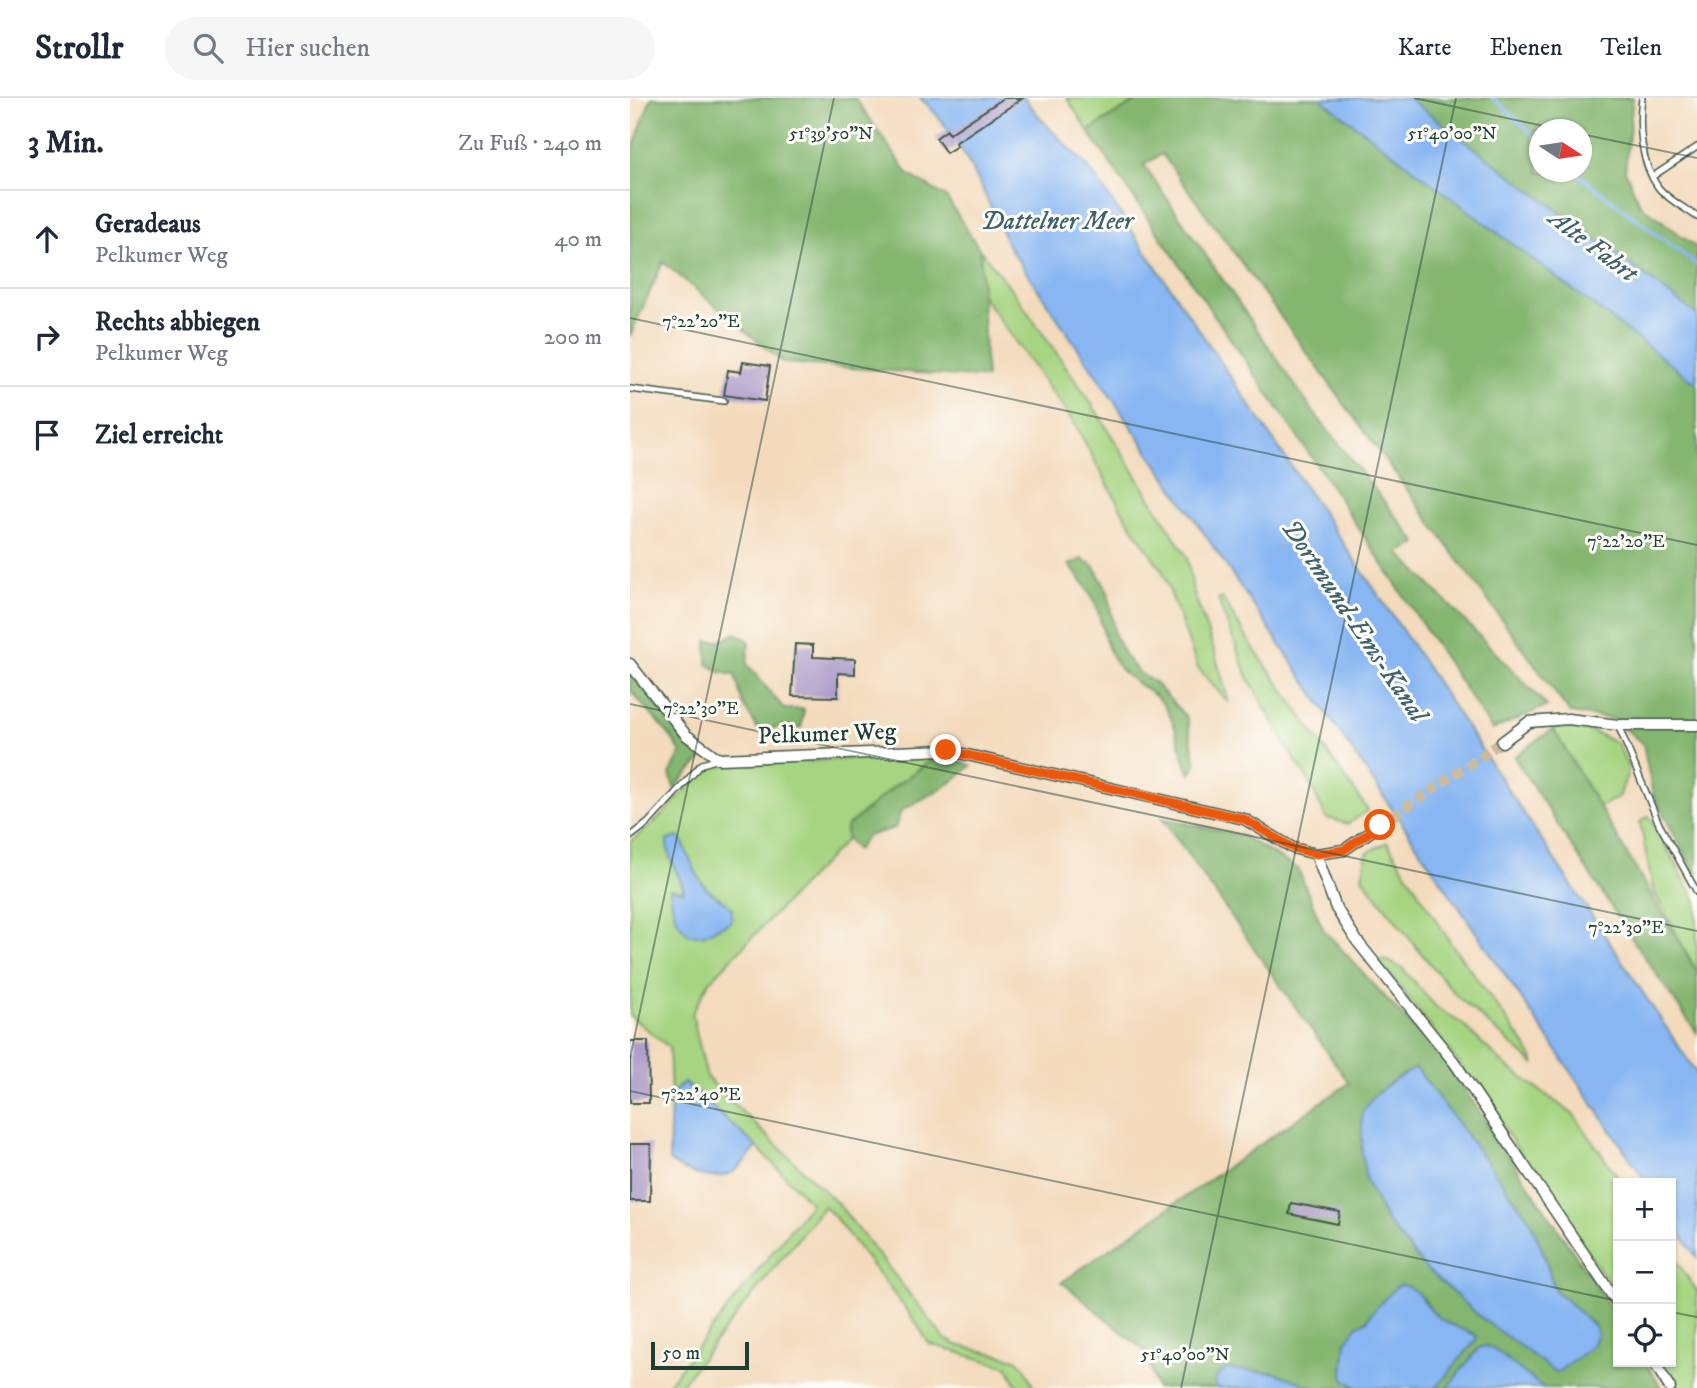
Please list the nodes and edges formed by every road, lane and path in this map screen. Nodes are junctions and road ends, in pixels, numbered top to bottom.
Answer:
1 (1642, 98) edge
2 (1697, 147) edge
3 (1652, 177) junction
4 (1697, 217) edge
5 (630, 389) edge
6 (724, 401) dead end
7 (630, 664) edge
8 (1618, 725) junction
9 (1697, 725) edge
10 (1502, 742) tunnel mouth
11 (719, 759) junction
12 (1380, 825) tunnel mouth
13 (630, 837) edge
14 (1316, 854) junction
15 (1697, 892) edge
16 (1613, 1297) edge
17 (1657, 1367) edge
18 (1670, 1388) edge

1 - 3 lane
2 - 3 lane
3 - 4 lane
5 - 6 lane
7 - 11 street
8 - 9 street
8 - 10 street
8 - 15 lane
11 - 13 lane
11 - 14 street, Pelkumer Weg
12 - 14 street
14 - 16 street
17 - 18 street

